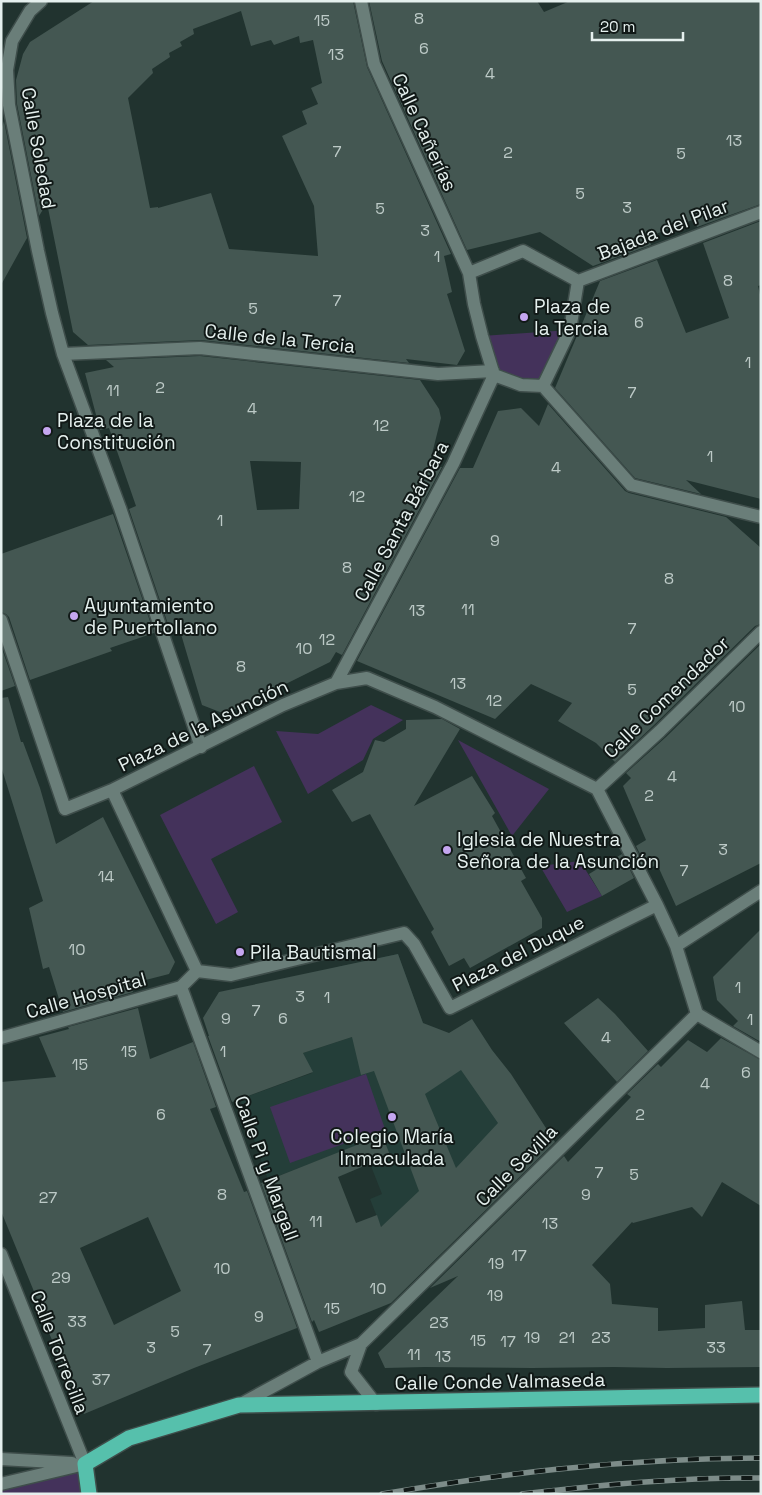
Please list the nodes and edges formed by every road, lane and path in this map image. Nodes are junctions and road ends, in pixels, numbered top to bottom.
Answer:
1 (41, 1) edge
2 (361, 1) edge
3 (761, 212) edge
4 (469, 273) junction
5 (578, 281) junction
6 (63, 354) junction
7 (493, 373) junction
8 (543, 386) junction
9 (761, 517) edge
10 (1, 620) edge
11 (761, 632) edge
12 (336, 683) junction
13 (201, 747) junction
14 (597, 789) junction
15 (112, 790) junction
16 (761, 890) edge
17 (657, 905) junction
18 (676, 946) junction
19 (197, 971) junction
20 (181, 987) junction
21 (697, 1014) junction
22 (1, 1038) edge
23 (761, 1052) edge
24 (1, 1254) edge
25 (361, 1344) junction
26 (318, 1362) junction
27 (761, 1395) edge
28 (376, 1404) junction
29 (239, 1405) junction
30 (1, 1459) edge
31 (86, 1469) junction
32 (1, 1484) edge
33 (89, 1494) edge

1 - 6 street, Calle Soledad
2 - 4 street, Calle Cañerías
3 - 5 street, Bajada del Pilar
4 - 5 street
4 - 7 street
5 - 8 street
6 - 7 street, Calle de la Tercia
6 - 13 street
7 - 8 street
7 - 12 street, Calle Santa Bárbara
8 - 9 street
10 - 15 street
11 - 14 street, Calle Comendador
12 - 13 street, Plaza de la Asunción
12 - 14 street, Plaza de la Asunción
13 - 15 street, Plaza de la Asunción
14 - 17 street
15 - 19 street, Plaza de la Asunción
16 - 18 street
17 - 18 street
17 - 19 street, Plaza del Duque
18 - 21 street
19 - 20 street
20 - 22 street, Calle Hospital
20 - 26 street, Calle Pi y Margall
21 - 23 street
21 - 25 street, Calle Sevilla
24 - 31 street, Calle Torrecilla
25 - 26 street, Calle Sevilla
25 - 28 street, Calle Sevilla
26 - 29 street, Calle Conde Valmaseda
27 - 28 highway, Calle Conde Valmaseda
28 - 29 highway, Calle Conde Valmaseda
29 - 31 highway, Calle Conde Valmaseda
30 - 31 street
31 - 32 street
31 - 33 highway

